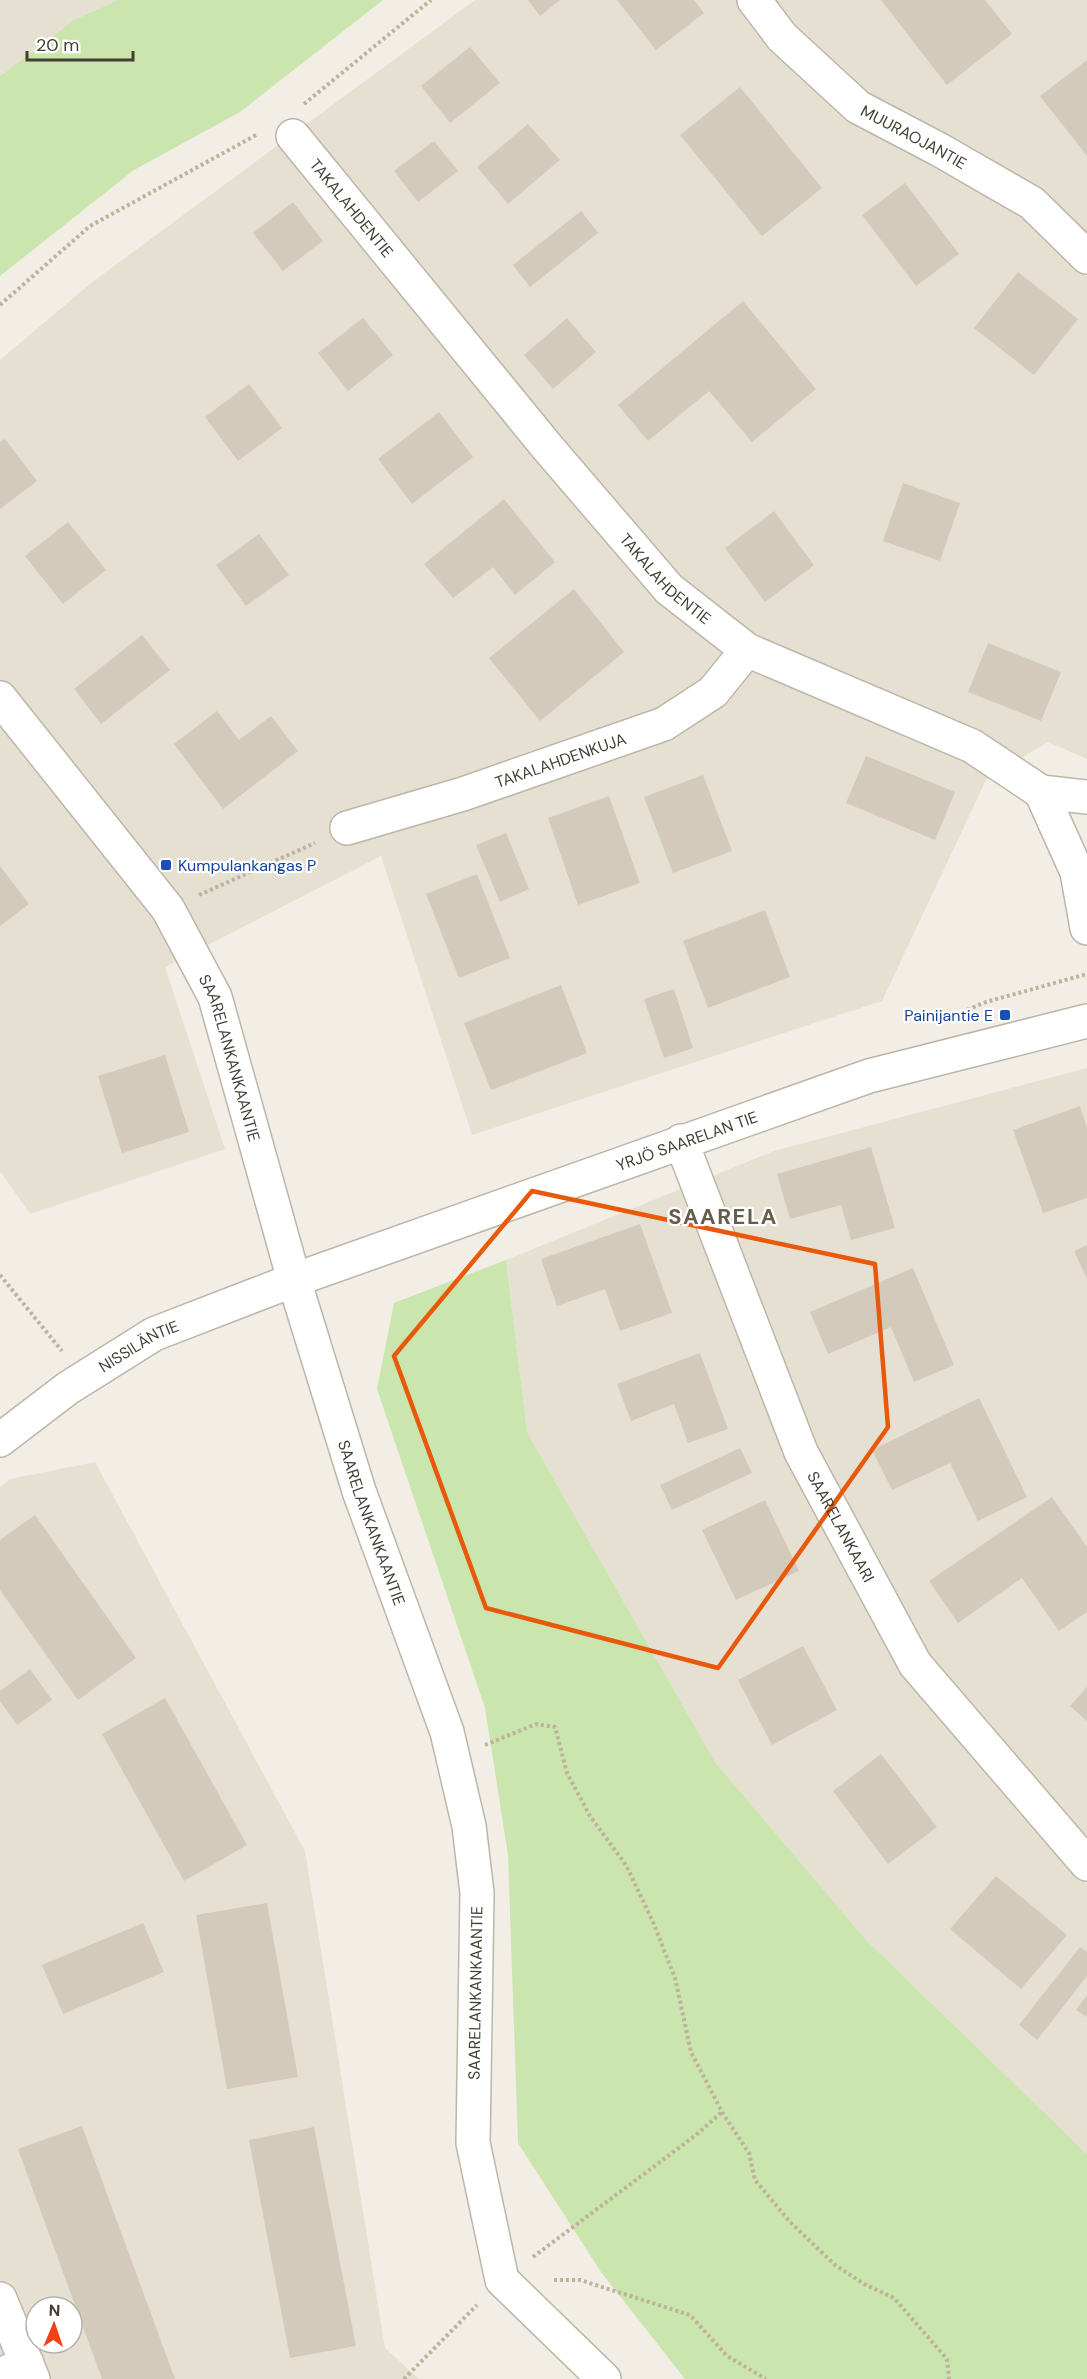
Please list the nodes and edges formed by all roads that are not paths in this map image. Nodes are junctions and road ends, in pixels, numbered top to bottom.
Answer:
1 (754, 0) edge
2 (285, 125) road end
3 (1087, 257) edge
4 (747, 650) junction
5 (0, 698) edge
6 (1041, 792) junction
7 (1087, 797) edge
8 (347, 828) road end
9 (1087, 928) edge
10 (1087, 1021) edge
11 (681, 1141) junction
12 (294, 1280) junction
13 (0, 1440) edge
14 (1087, 1864) edge
15 (0, 2299) edge
16 (20, 2372) edge
17 (604, 2379) edge

1 - 3 street, MUURAOJANTIE
2 - 4 street, TAKALAHDENTIE
4 - 6 street, TAKALAHDENTIE
4 - 8 street, TAKALAHDENKUJA
5 - 12 street, SAARELANKANKAANTIE
6 - 7 street
6 - 9 street
10 - 11 street, YRJÖ SAARELAN TIE
11 - 12 street, YRJÖ SAARELAN TIE
11 - 14 street, SAARELANKAARI
12 - 13 street, NISSILÄNTIE
12 - 17 street, SAARELANKANKAANTIE
15 - 16 street

